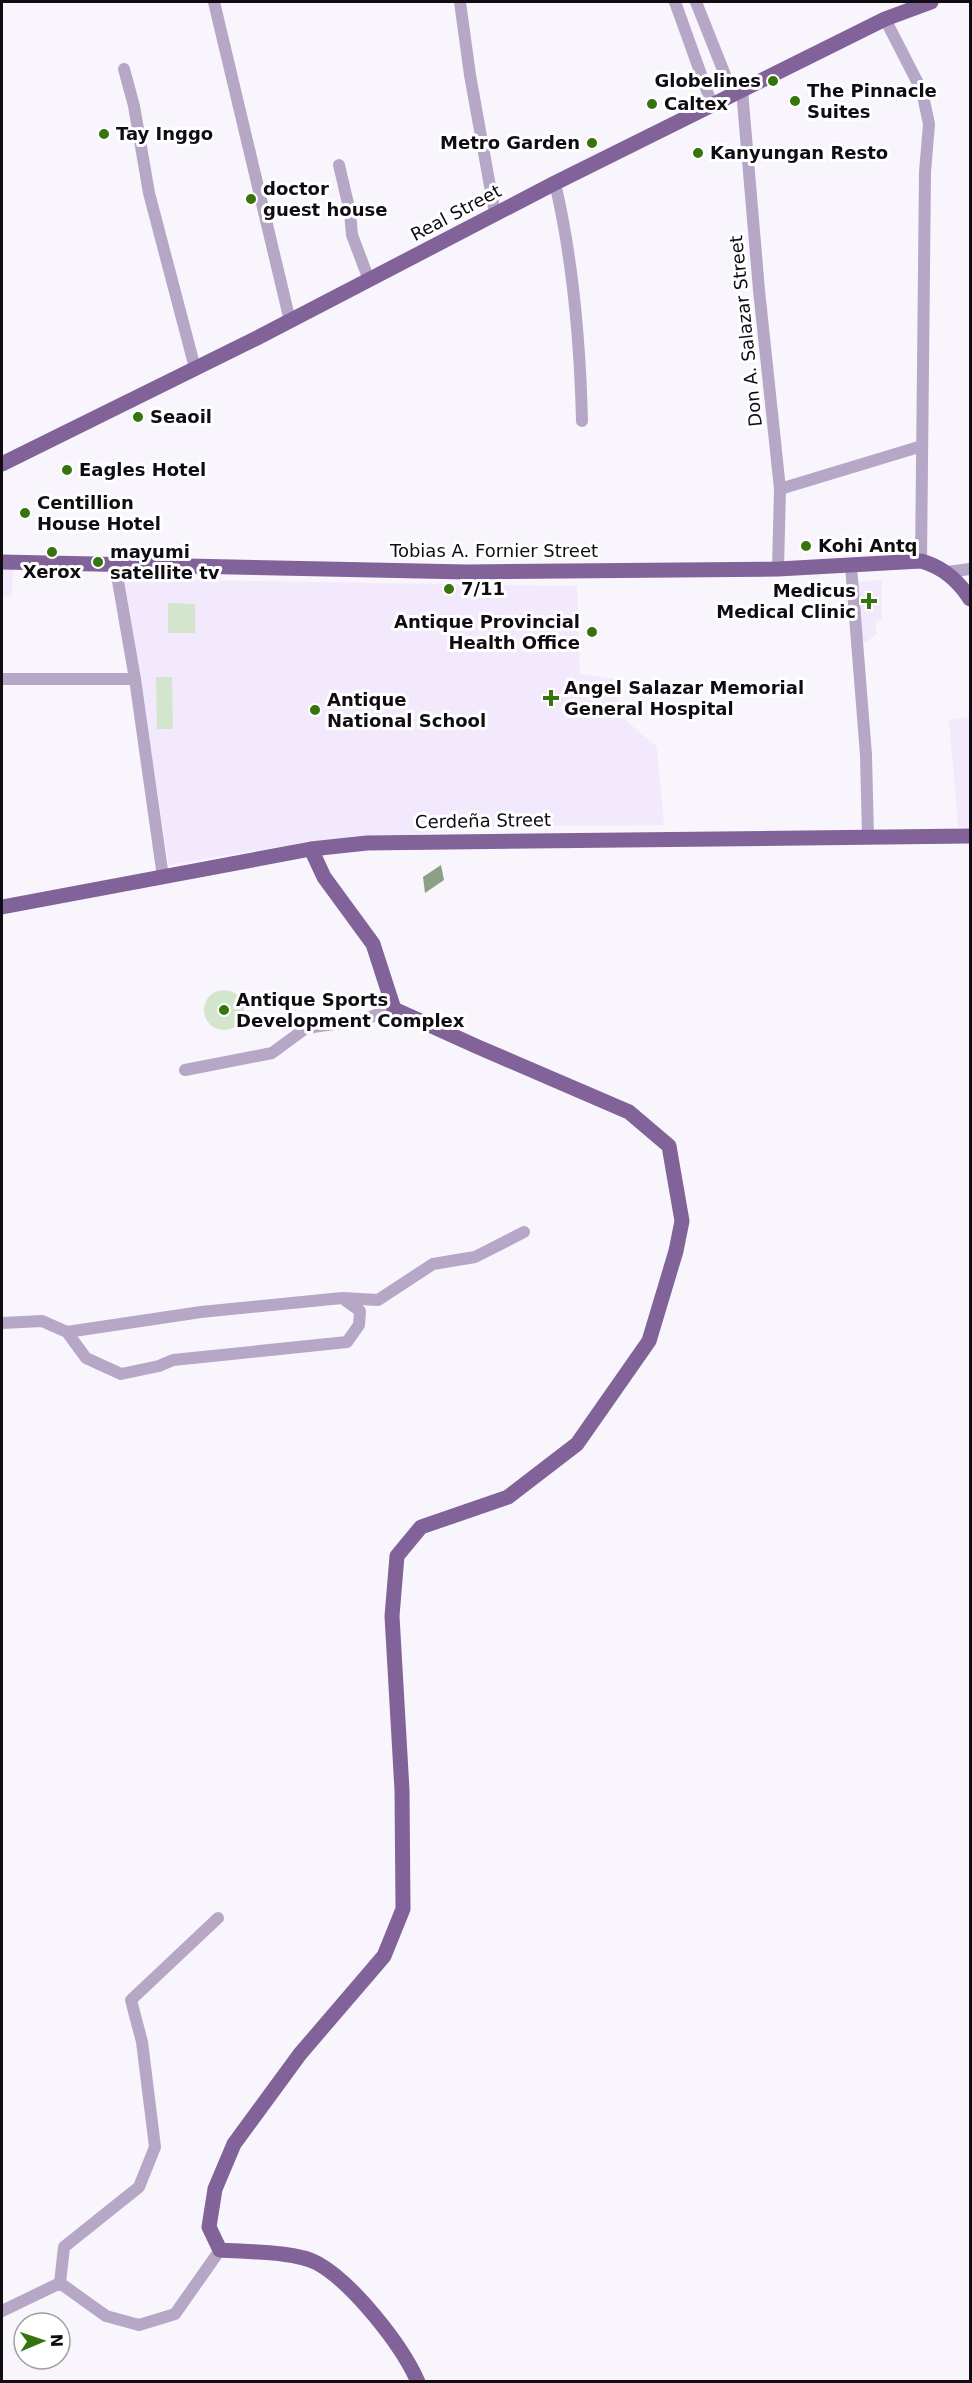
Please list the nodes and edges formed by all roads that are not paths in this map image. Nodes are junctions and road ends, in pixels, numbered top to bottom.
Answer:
1 (214, 2) edge
2 (460, 2) edge
3 (675, 2) edge
4 (696, 2) edge
5 (920, 3) edge
6 (885, 19) junction
7 (124, 69) dead end
8 (737, 92) junction
9 (712, 105) junction
10 (339, 165) dead end
11 (555, 183) junction
12 (495, 214) junction
13 (369, 280) junction
14 (290, 321) junction
15 (195, 368) junction
16 (582, 421) dead end
17 (922, 446) junction
18 (2, 464) edge
19 (780, 489) junction
20 (921, 561) junction
21 (2, 562) edge
22 (115, 564) junction
23 (851, 566) junction
24 (778, 569) junction
25 (970, 569) edge
26 (947, 572) junction
27 (970, 599) edge
28 (2, 679) edge
29 (135, 679) junction
30 (868, 836) junction
31 (970, 836) edge
32 (311, 849) junction
33 (163, 877) junction
34 (2, 907) edge
35 (394, 1009) junction
36 (185, 1070) dead end
37 (524, 1232) dead end
38 (342, 1298) junction
39 (2, 1323) edge
40 (67, 1332) junction
41 (218, 1918) dead end
42 (220, 2250) junction
43 (60, 2283) junction
44 (2, 2311) edge
45 (418, 2382) edge

1 - 14 street
2 - 12 street
3 - 9 street
4 - 8 street, Don A. Salazar Street
5 - 6 main road, Real Street
6 - 8 main road, Real Street
6 - 17 street
7 - 15 street
8 - 9 main road, Real Street
8 - 19 street, Don A. Salazar Street
9 - 11 main road, Real Street
10 - 13 street
11 - 12 main road, Real Street
11 - 16 street
12 - 13 main road, Real Street
13 - 14 main road, Real Street
14 - 15 main road, Real Street
15 - 18 main road, Real Street
17 - 19 street
17 - 20 street
19 - 24 street, Don A. Salazar Street
20 - 23 main road, Tobias A. Fornier Street
20 - 26 main road, Tobias A. Fornier Street
21 - 22 main road, Tobias A. Fornier Street
22 - 24 main road, Tobias A. Fornier Street
22 - 29 street
23 - 24 main road, Tobias A. Fornier Street
23 - 30 street
25 - 26 street
26 - 27 main road, Tobias A. Fornier Street
28 - 29 street
29 - 33 street
30 - 31 main road, Cerdeña Street
30 - 32 main road, Cerdeña Street
32 - 33 main road, Cerdeña Street
32 - 35 main road
33 - 34 main road, Cerdeña Street
35 - 36 street
35 - 42 main road
37 - 38 street
38 - 40 street
38 - 40 street
39 - 40 street
41 - 43 street
42 - 43 street
42 - 45 main road
43 - 44 street

